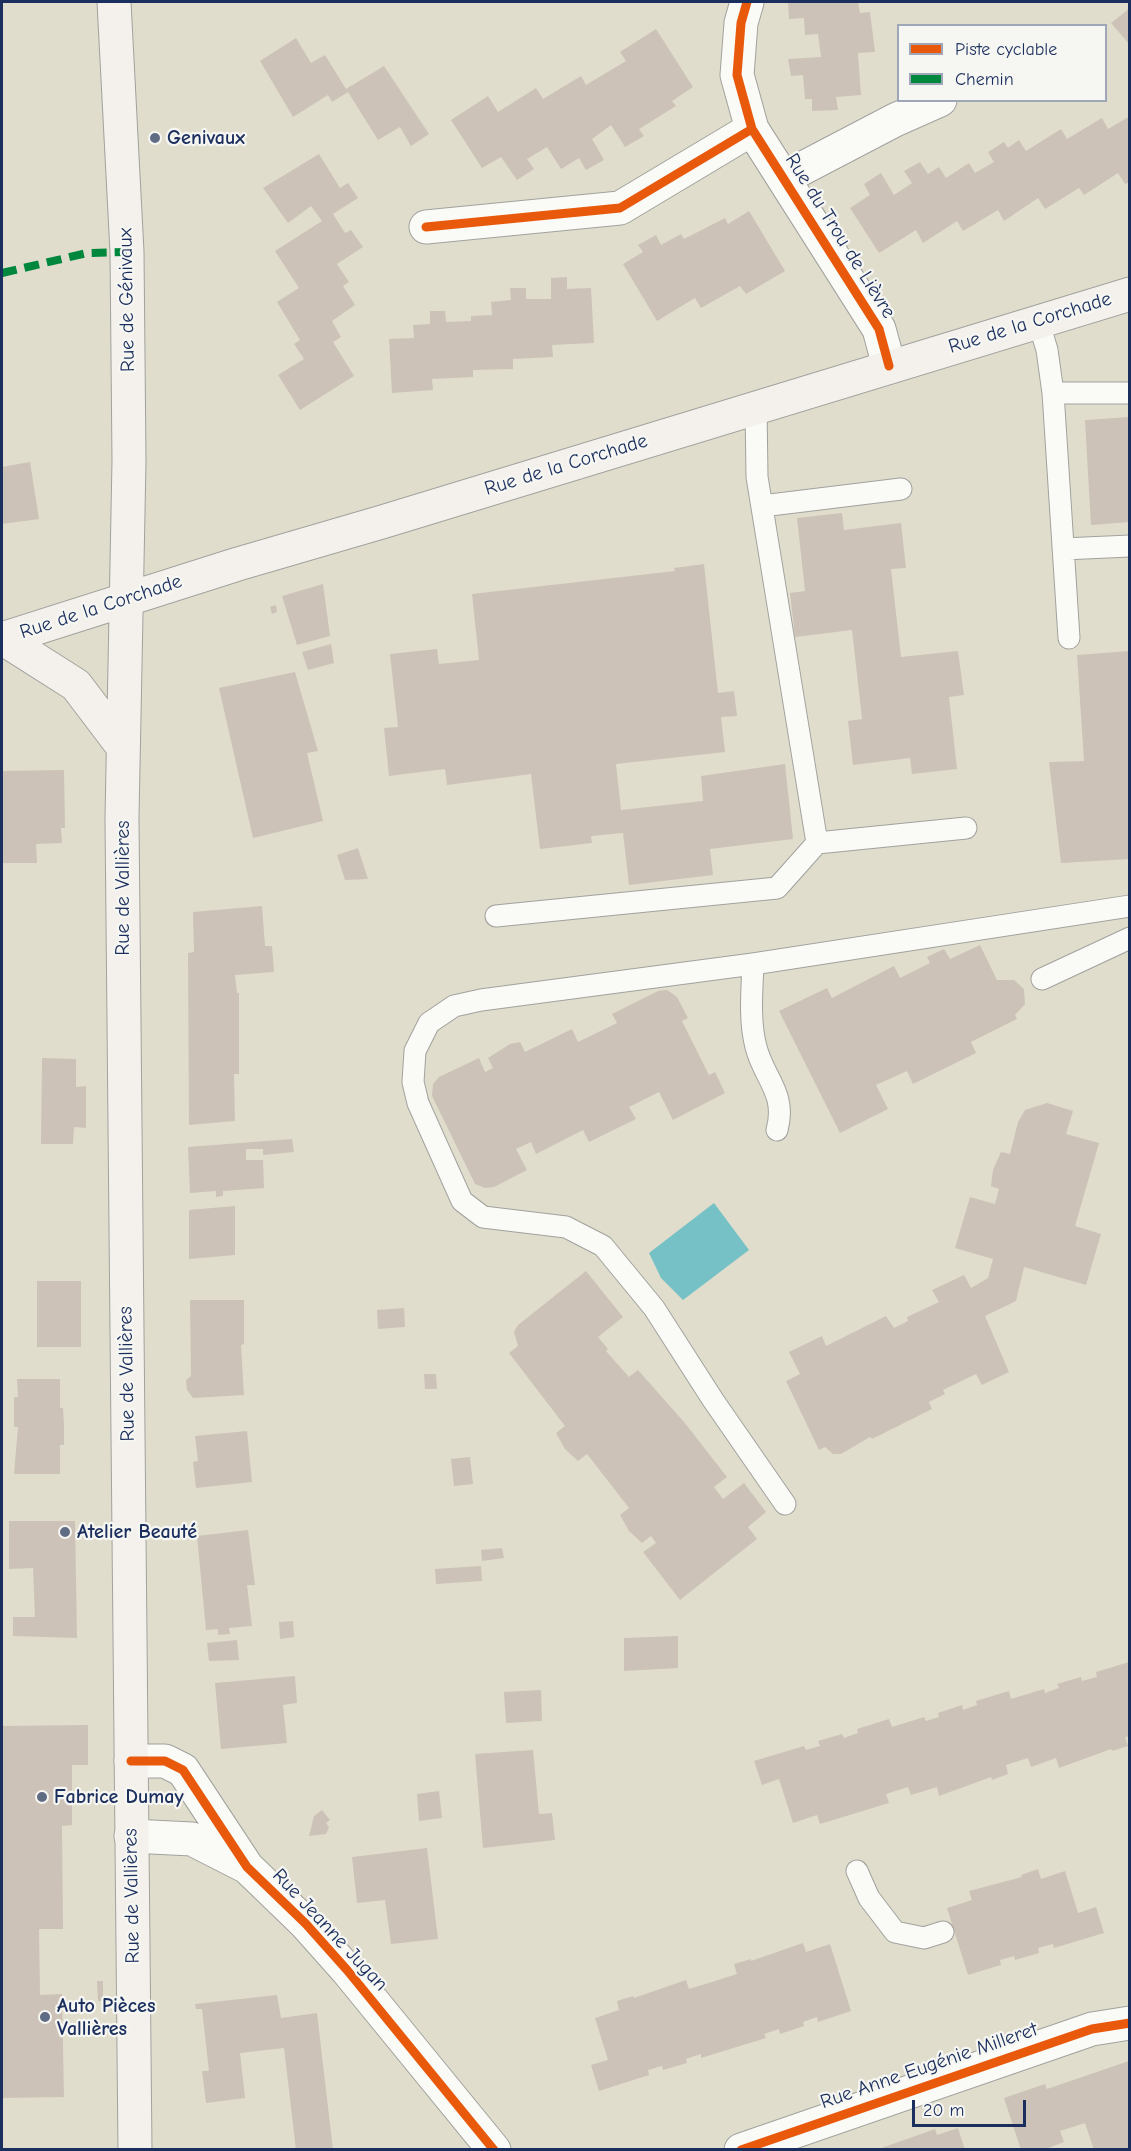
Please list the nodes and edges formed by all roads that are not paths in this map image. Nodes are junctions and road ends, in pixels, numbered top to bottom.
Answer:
1 (114, 2) edge
2 (747, 2) edge
3 (936, 102) edge
4 (752, 129) junction
5 (784, 178) junction
6 (426, 227) dead end
7 (1130, 294) edge
8 (1038, 320) junction
9 (889, 366) junction
10 (1053, 393) junction
11 (1130, 393) edge
12 (756, 407) junction
13 (901, 489) dead end
14 (762, 506) junction
15 (1130, 546) edge
16 (1063, 549) junction
17 (126, 599) junction
18 (1069, 638) dead end
19 (2, 639) edge
20 (123, 747) junction
21 (966, 828) dead end
22 (817, 843) junction
23 (1130, 906) edge
24 (496, 916) dead end
25 (1130, 938) edge
26 (753, 963) junction
27 (1042, 979) dead end
28 (777, 1130) dead end
29 (785, 1504) dead end
30 (131, 1761) junction
31 (132, 1836) junction
32 (247, 1867) junction
33 (857, 1871) dead end
34 (943, 1932) dead end
35 (1130, 2023) edge
36 (781, 2143) edge
37 (135, 2150) edge
38 (494, 2150) edge
39 (741, 2150) edge

1 - 17 main road, Rue de Génivaux
2 - 4 street, Rue du Trou de Lièvre
3 - 5 street, Rue du Trou de Lièvre
4 - 5 street, Rue du Trou de Lièvre
4 - 6 street
5 - 9 street, Rue du Trou de Lièvre
7 - 8 main road, Rue de la Corchade
8 - 9 main road, Rue de la Corchade
8 - 10 lane
9 - 12 main road, Rue de la Corchade
10 - 11 lane
10 - 16 lane
12 - 14 lane
12 - 17 main road, Rue de la Corchade
13 - 14 lane
14 - 22 lane
15 - 16 lane
16 - 18 lane
17 - 19 main road, Rue de la Corchade
17 - 20 main road, Rue de Vallières
19 - 20 main road, Rue de la Corchade
20 - 30 main road, Rue de Vallières
21 - 22 lane
22 - 24 lane
23 - 26 lane
25 - 27 lane
26 - 28 lane
26 - 29 lane
30 - 31 main road, Rue de Vallières
30 - 32 street, Rue Jeanne Jugan
31 - 32 street, Rue Jeanne Jugan
31 - 37 main road, Rue de Vallières
32 - 38 street, Rue Jeanne Jugan
33 - 34 lane
35 - 36 street, Rue Anne Eugénie Milleret
36 - 39 street, Rue Anne Eugénie Milleret

